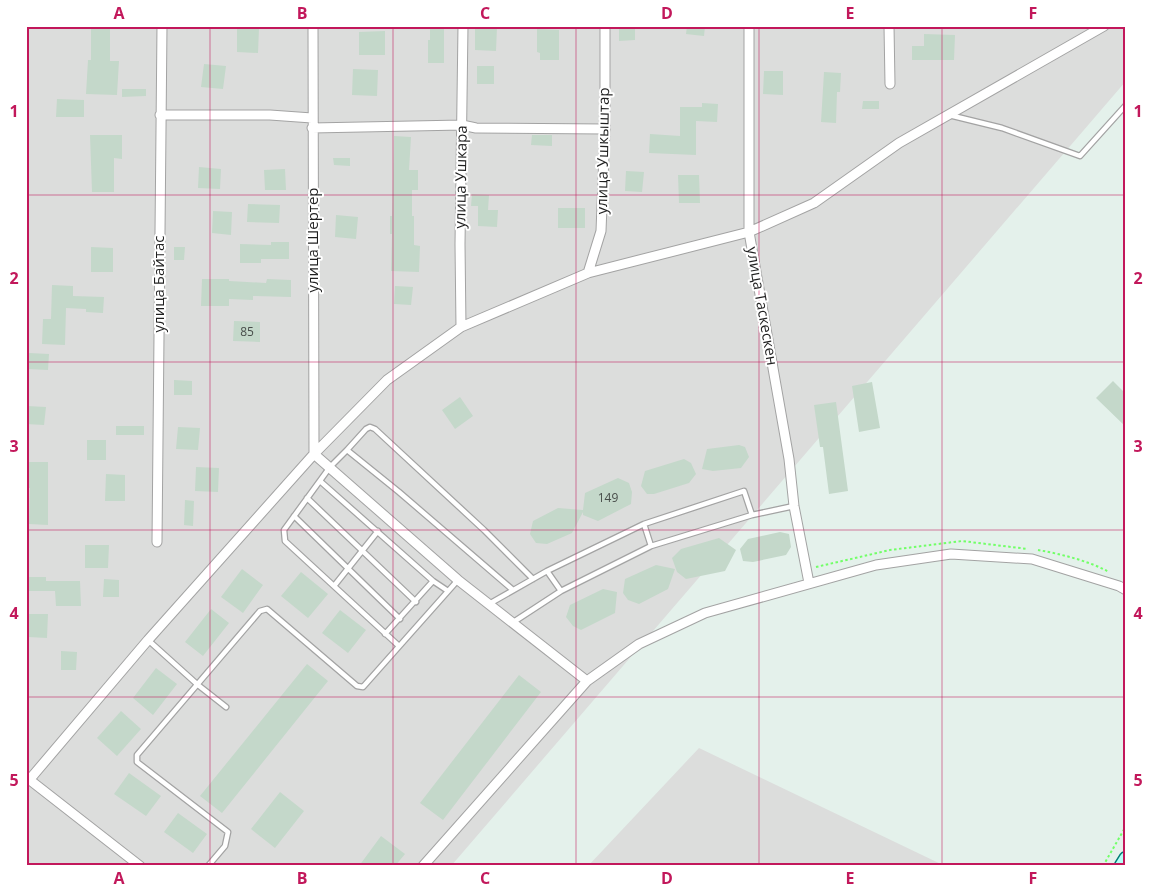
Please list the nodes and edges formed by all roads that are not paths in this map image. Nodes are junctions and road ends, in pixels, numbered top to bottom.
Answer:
1 (162, 26) edge
2 (313, 26) edge
3 (462, 26) edge
4 (605, 26) edge
5 (749, 26) edge
6 (890, 26) edge
7 (1104, 26) edge
8 (890, 84) dead end
9 (1126, 105) edge
10 (947, 115) junction
11 (160, 116) junction
12 (312, 123) junction
13 (462, 125) junction
14 (605, 129) junction
15 (750, 232) junction
16 (588, 274) junction
17 (461, 327) junction
18 (347, 450) junction
19 (314, 454) junction
20 (330, 467) junction
21 (320, 481) junction
22 (307, 498) junction
23 (794, 506) junction
24 (752, 515) junction
25 (294, 516) junction
26 (644, 524) junction
27 (378, 531) junction
28 (157, 542) dead end
29 (651, 546) junction
30 (363, 550) junction
31 (347, 568) junction
32 (547, 571) junction
33 (533, 579) junction
34 (458, 580) junction
35 (433, 581) junction
36 (809, 583) junction
37 (334, 586) junction
38 (513, 590) junction
39 (1126, 590) edge
40 (448, 591) junction
41 (561, 591) junction
42 (416, 602) junction
43 (488, 605) junction
44 (400, 619) junction
45 (512, 623) junction
46 (385, 634) junction
47 (148, 640) junction
48 (399, 646) junction
49 (587, 681) junction
50 (198, 685) junction
51 (226, 707) dead end
52 (28, 778) edge
53 (1126, 858) edge
54 (140, 866) edge
55 (208, 866) edge
56 (423, 866) edge
57 (1121, 866) edge

1 - 11 street, улица Байтас
2 - 12 street, улица Шертер
3 - 13 street, улица Ушкара
4 - 14 street, улица Ушкыштар
5 - 15 street, улица Таскескен
6 - 8 street
7 - 10 street
9 - 10 lane
10 - 15 street
11 - 12 street
11 - 28 street, улица Байтас
12 - 13 street
12 - 19 street, улица Шертер
13 - 14 street
13 - 17 street, улица Ушкара
14 - 16 street, улица Ушкыштар
15 - 16 street
15 - 23 street, улица Таскескен
16 - 17 street
17 - 19 street
18 - 20 lane
18 - 33 lane
18 - 38 lane
19 - 20 street
19 - 47 street
20 - 21 lane
20 - 34 street
21 - 22 lane
21 - 27 lane
22 - 25 lane
22 - 30 lane
23 - 24 lane
23 - 36 street, улица Таскескен
24 - 26 lane
24 - 29 lane
25 - 31 lane
25 - 37 lane
26 - 29 lane
26 - 32 lane
27 - 30 lane
27 - 35 lane
29 - 41 lane
30 - 31 lane
30 - 42 lane
31 - 37 lane
31 - 44 lane
32 - 33 lane
32 - 41 lane
33 - 38 lane
34 - 40 lane
34 - 43 street
35 - 40 lane
35 - 42 lane
36 - 39 street
36 - 49 street
37 - 46 lane
38 - 43 lane
40 - 48 lane
41 - 45 lane
42 - 44 lane
43 - 45 street
44 - 46 lane
45 - 49 street
46 - 48 lane
47 - 50 lane
47 - 52 street
48 - 50 lane
49 - 56 street
50 - 51 lane
50 - 55 lane
52 - 54 street
53 - 57 main road

